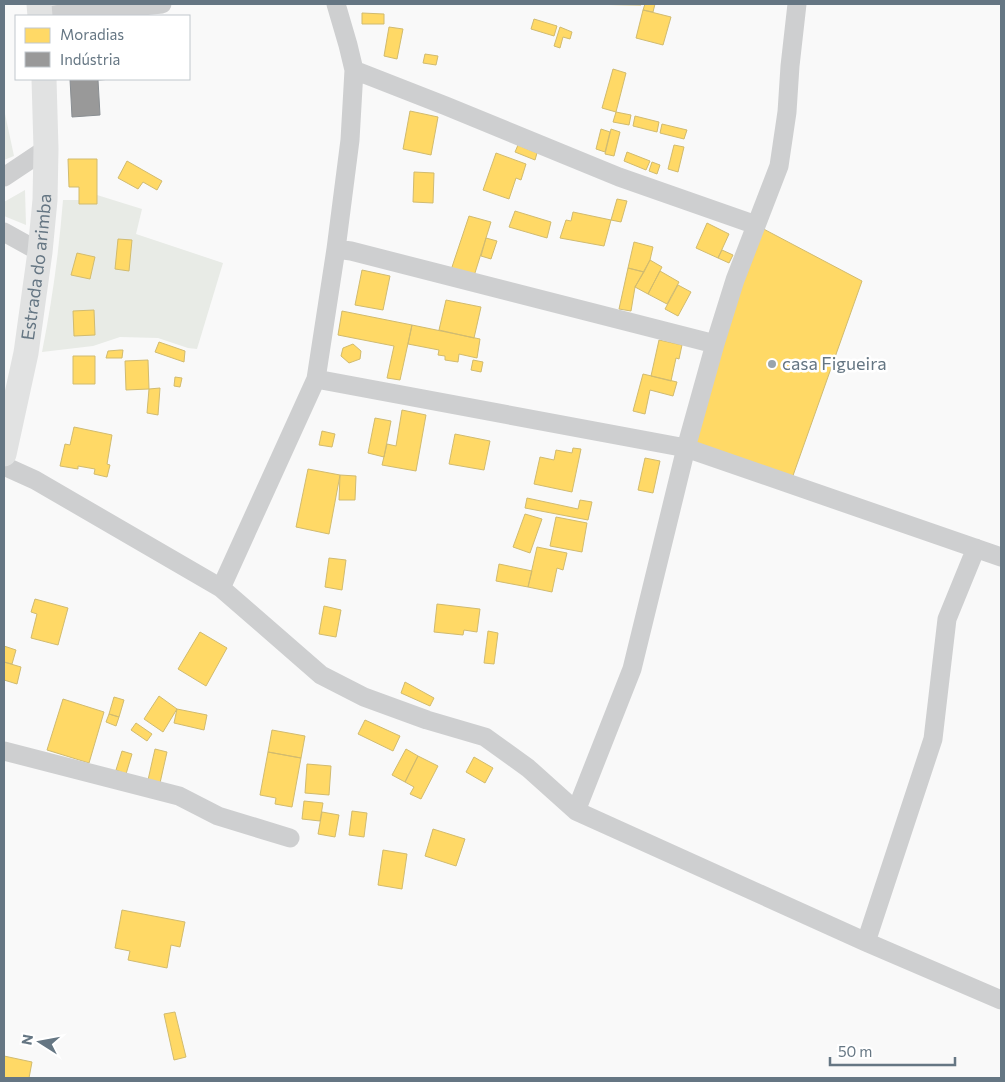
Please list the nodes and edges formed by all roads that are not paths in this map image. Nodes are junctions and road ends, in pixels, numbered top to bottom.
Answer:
1 (162, 4) edge
2 (336, 4) edge
3 (797, 4) edge
4 (51, 15) edge
5 (354, 70) junction
6 (44, 80) edge
7 (46, 149) junction
8 (4, 177) edge
9 (756, 225) junction
10 (4, 232) edge
11 (336, 249) junction
12 (40, 252) junction
13 (715, 344) junction
14 (316, 379) junction
15 (686, 448) junction
16 (4, 454) edge
17 (4, 466) edge
18 (976, 548) junction
19 (1001, 557) edge
20 (221, 588) junction
21 (4, 751) edge
22 (576, 812) junction
23 (290, 838) dead end
24 (866, 942) junction
25 (1001, 1000) edge

1 - 4 street
2 - 5 street
3 - 9 street
5 - 9 street
5 - 11 street
6 - 7 main road, Estrada do arimba
7 - 8 street
7 - 12 main road, Estrada do arimba
9 - 13 street
10 - 12 street
11 - 13 street
11 - 14 street
12 - 16 main road, Estrada do arimba
13 - 15 street
14 - 15 street
14 - 20 street
15 - 18 street
15 - 22 street
17 - 20 street
18 - 19 street
18 - 24 street
20 - 22 street
21 - 23 street
22 - 24 street
24 - 25 street

